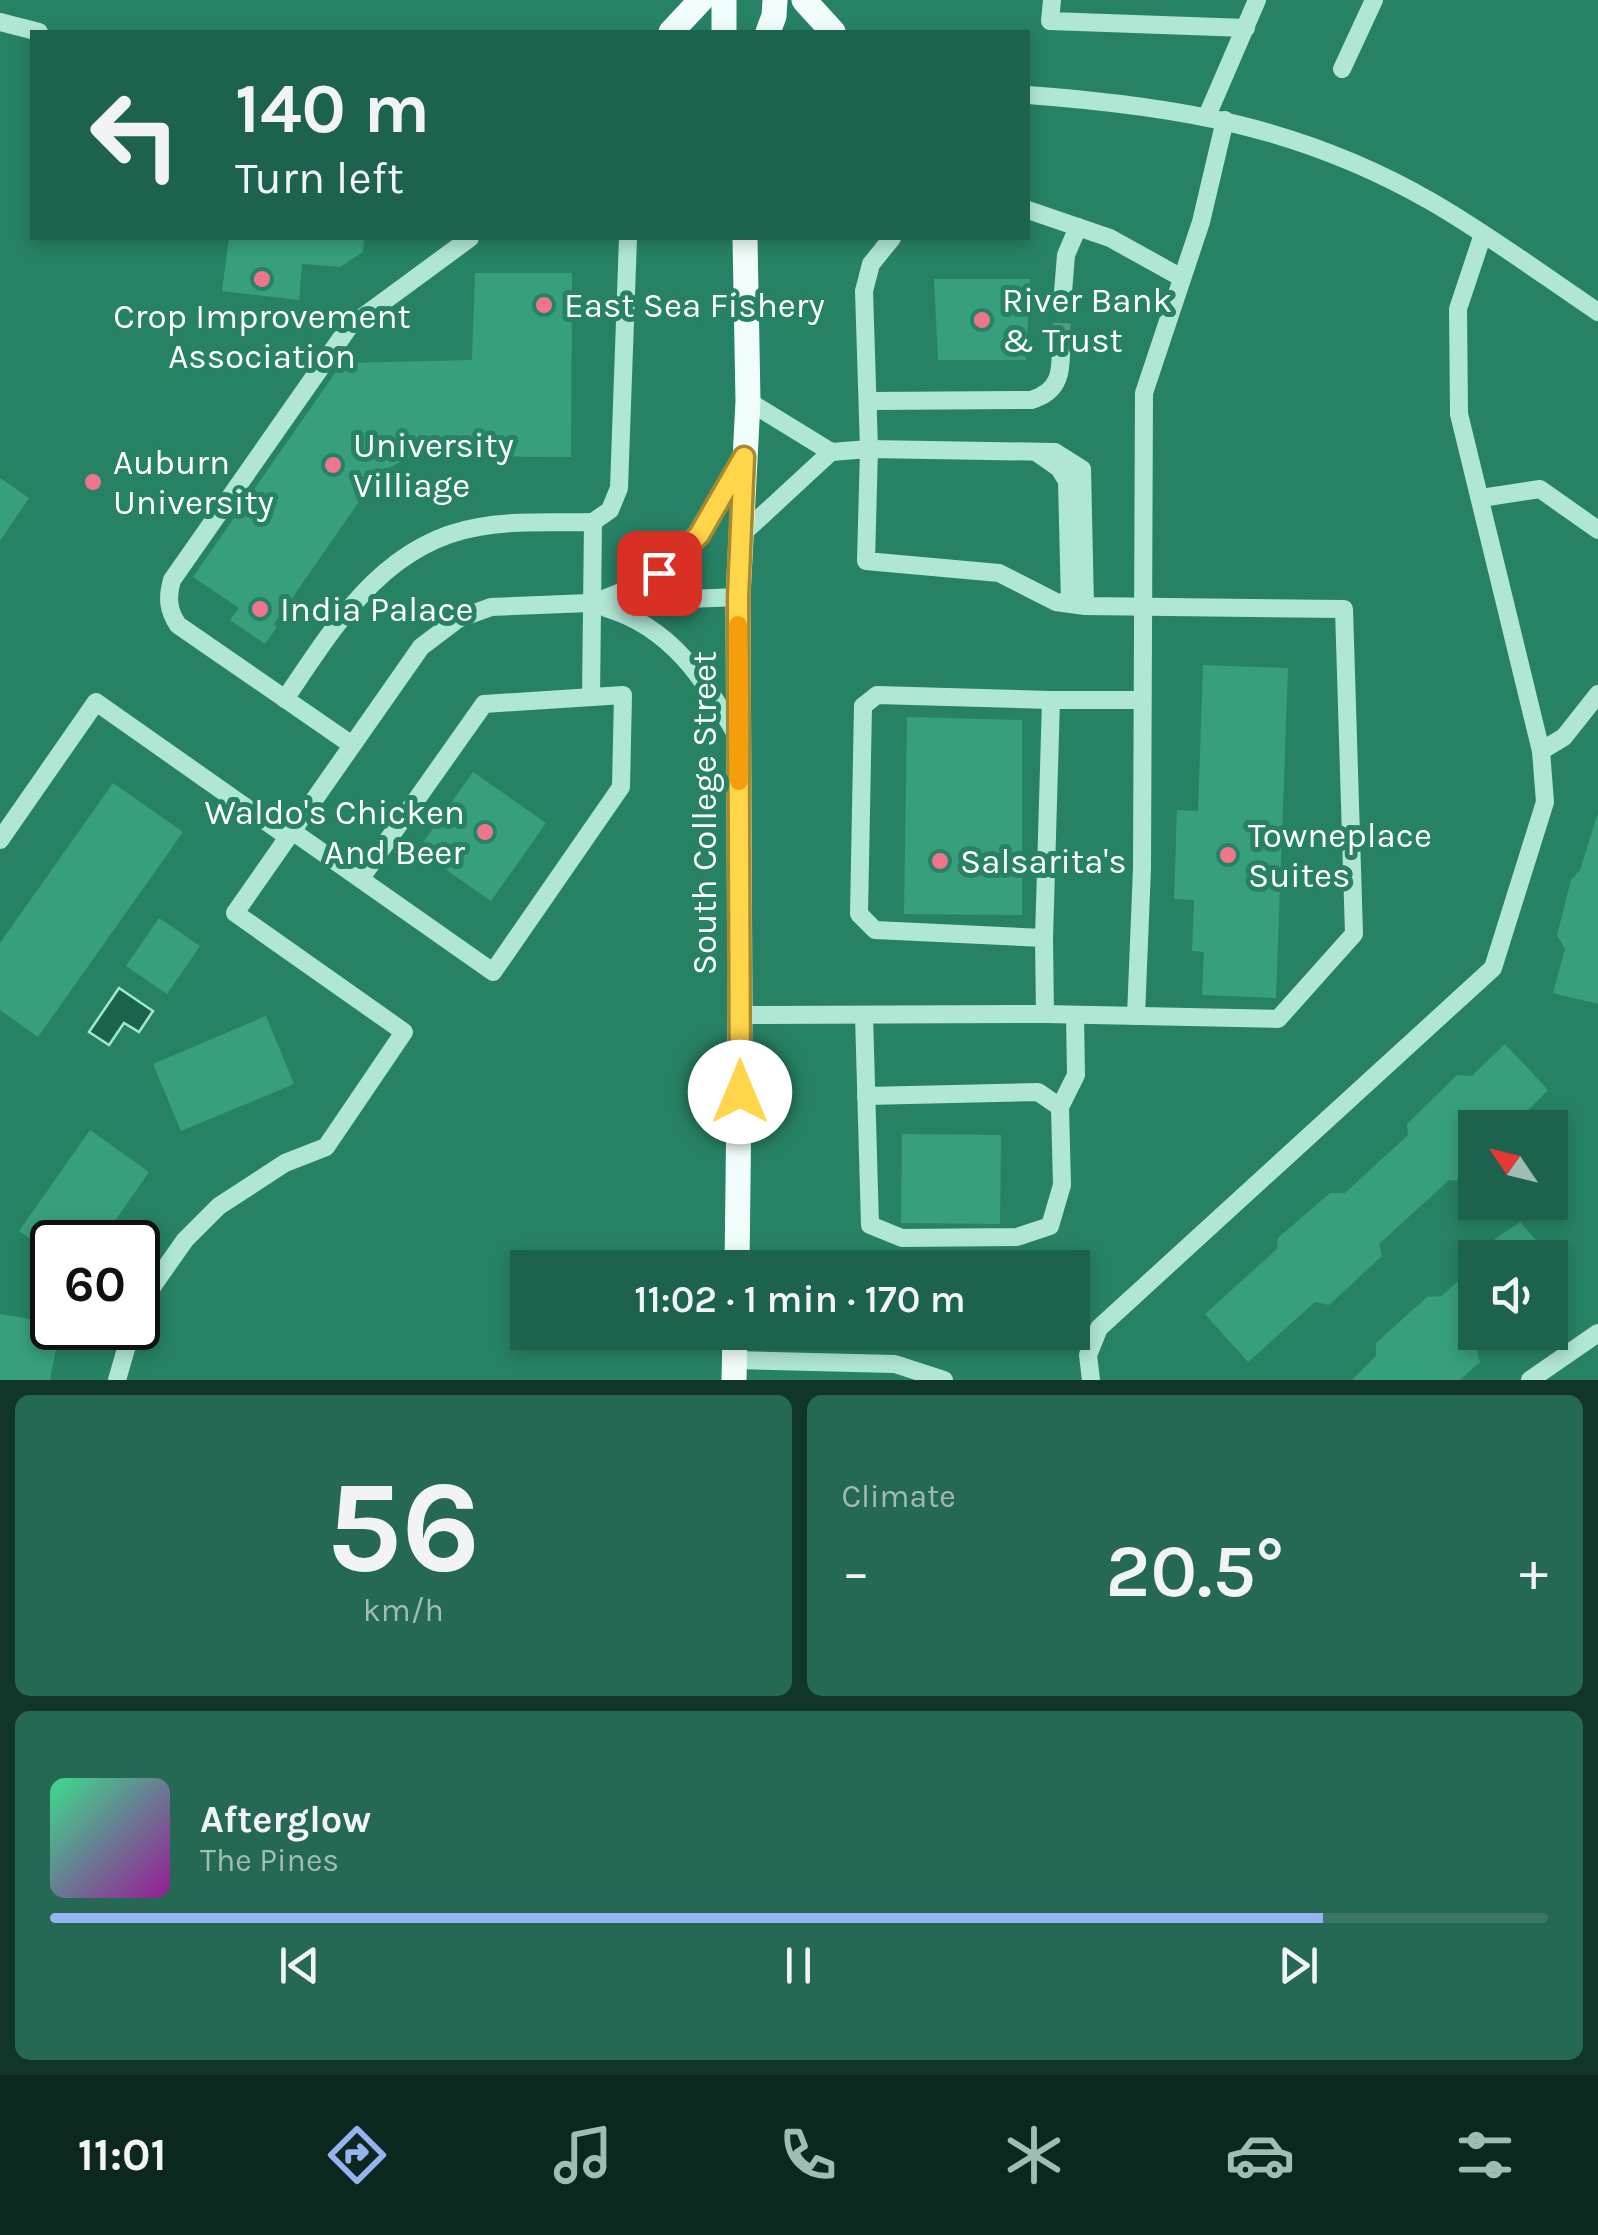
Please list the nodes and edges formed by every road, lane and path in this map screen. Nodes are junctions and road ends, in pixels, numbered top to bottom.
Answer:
1 (702, 0) edge
2 (724, 0) edge
3 (775, 0) edge
4 (804, 0) edge
5 (1052, 0) edge
6 (1257, 0) edge
7 (1368, 2) edge
8 (0, 22) edge
9 (1246, 28) junction
10 (31, 30) edge
11 (673, 30) edge
12 (724, 30) edge
13 (769, 30) edge
14 (831, 30) edge
15 (1342, 69) dead end
16 (1030, 95) edge
17 (1216, 118) junction
18 (1030, 211) edge
19 (1078, 228) junction
20 (1483, 234) junction
21 (467, 240) edge
22 (628, 240) edge
23 (890, 240) edge
24 (745, 250) edge
25 (1182, 278) junction
26 (1062, 292) tunnel mouth
27 (1598, 312) edge
28 (1061, 341) tunnel mouth
29 (748, 401) junction
30 (870, 401) junction
31 (869, 449) junction
32 (831, 452) junction
33 (744, 457) junction
34 (1481, 498) junction
35 (593, 522) junction
36 (1598, 530) edge
37 (741, 535) junction
38 (738, 597) junction
39 (591, 604) junction
40 (1077, 605) junction
41 (1142, 607) junction
42 (1598, 694) edge
43 (591, 697) junction
44 (285, 699) junction
45 (1050, 700) junction
46 (1142, 700) junction
47 (738, 738) junction
48 (352, 745) junction
49 (1541, 751) junction
50 (290, 834) junction
51 (0, 840) edge
52 (361, 878) junction
53 (1044, 938) junction
54 (1045, 1014) junction
55 (740, 1015) junction
56 (864, 1015) junction
57 (1075, 1016) junction
58 (1136, 1016) junction
59 (866, 1096) junction
60 (1060, 1107) junction
61 (737, 1250) edge
62 (160, 1276) edge
63 (1598, 1333) edge
64 (126, 1350) edge
65 (735, 1370) edge
66 (941, 1379) edge
67 (117, 1380) edge
68 (1091, 1380) edge
69 (1530, 1380) edge

1 - 11 main road
2 - 12 main road
3 - 13 main road
4 - 14 main road
5 - 9 street
6 - 9 street
7 - 15 street
8 - 10 street
9 - 17 street
16 - 17 street
17 - 20 street
17 - 25 street
18 - 19 street
19 - 25 street
19 - 26 street
20 - 27 street
20 - 34 street
21 - 44 street
22 - 35 street
23 - 30 street
24 - 29 main road, South College Street
25 - 41 street
28 - 30 street
29 - 32 street
29 - 33 main road, South College Street
30 - 31 street
31 - 32 street
31 - 40 street
31 - 40 street
32 - 37 street
33 - 37 main road, South College Street
33 - 39 street
34 - 36 street
34 - 49 street
35 - 39 street
35 - 44 street
37 - 38 main road, South College Street
38 - 39 street
38 - 47 main road, South College Street
39 - 43 street
39 - 47 street
39 - 48 street
40 - 41 street
41 - 46 street
41 - 58 street
42 - 49 street
43 - 52 street
43 - 52 street
44 - 48 street
45 - 46 street
45 - 53 street
45 - 53 street
46 - 58 street
47 - 55 main road, South College Street
48 - 50 street
49 - 68 street
50 - 51 street
50 - 52 street
50 - 62 street
53 - 54 street
54 - 56 street
54 - 57 street
55 - 56 street
55 - 61 main road, South College Street
56 - 59 street
57 - 58 street
57 - 60 street
59 - 60 street
59 - 60 street
63 - 69 street
64 - 67 street
65 - 66 street

